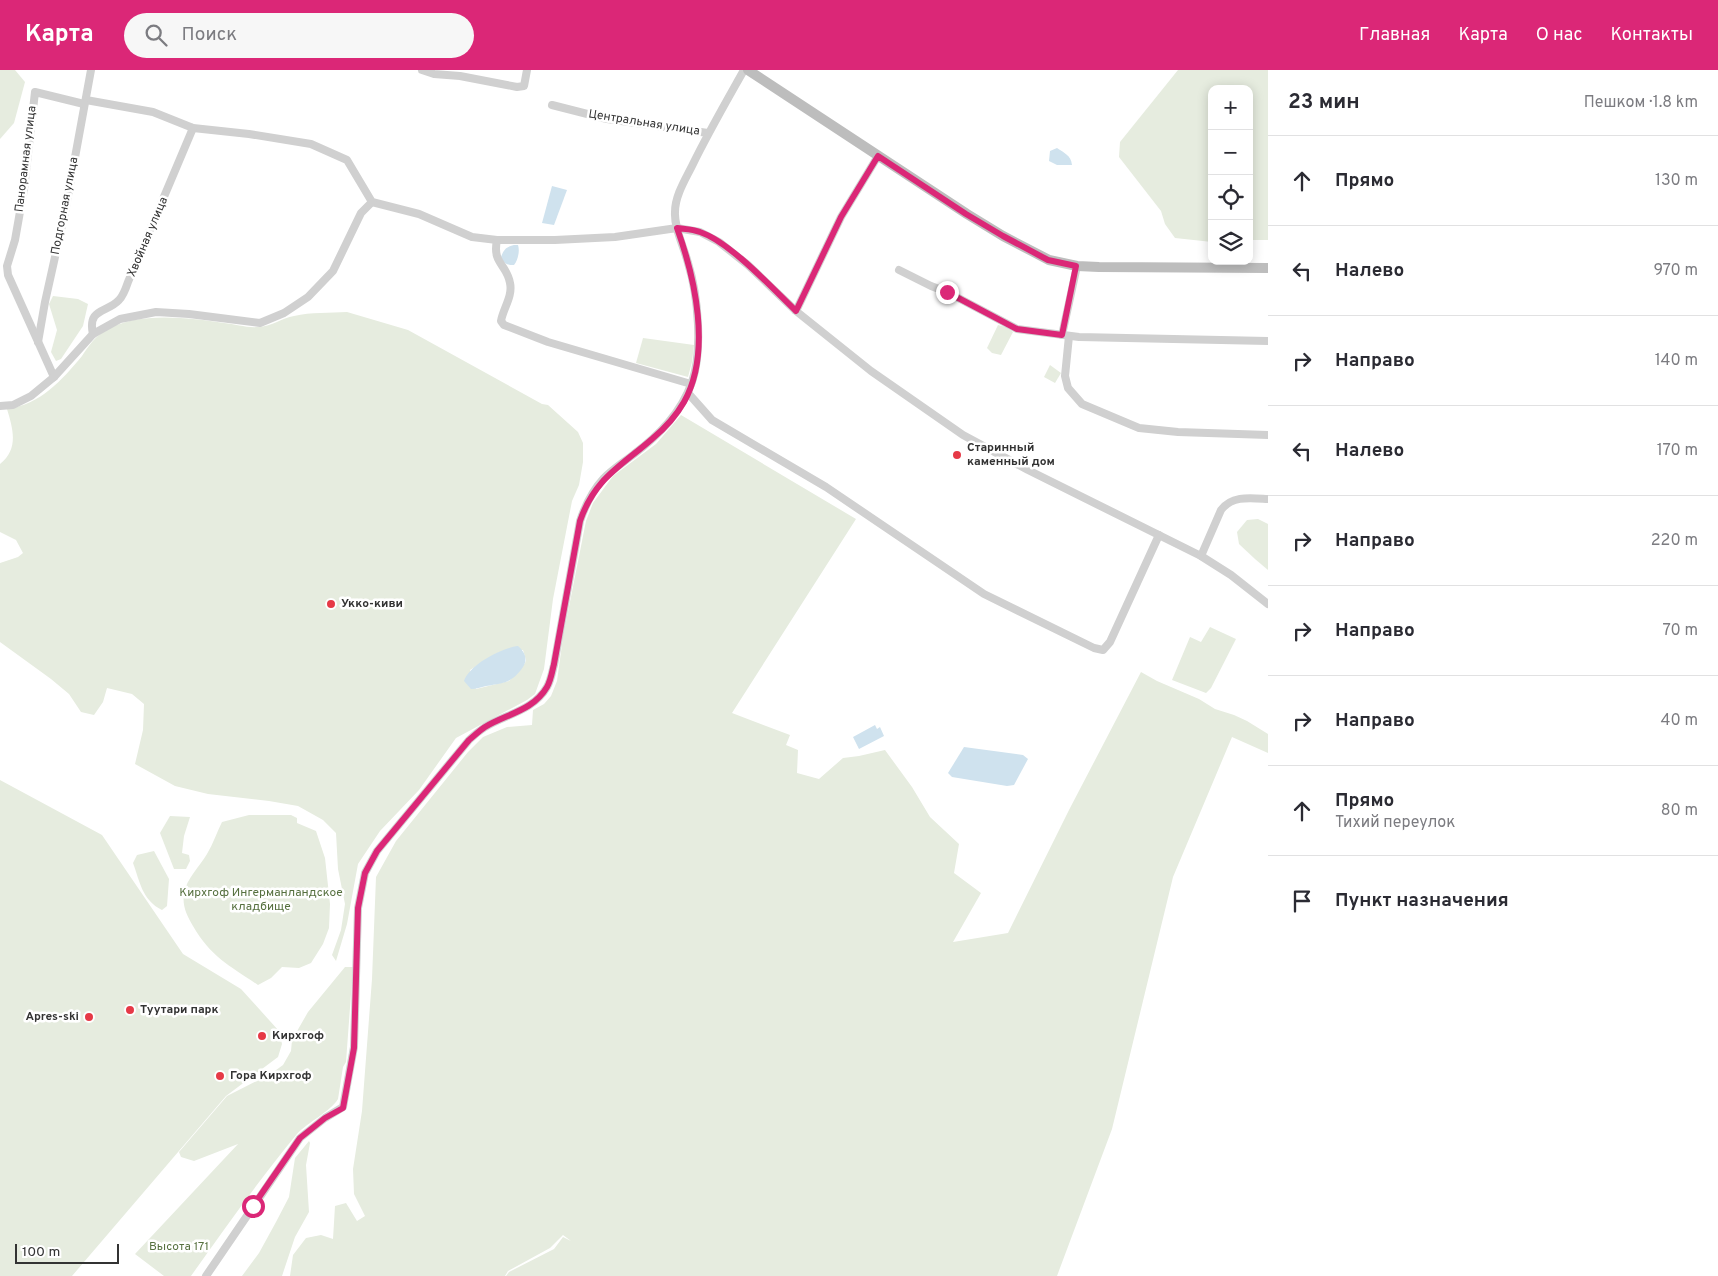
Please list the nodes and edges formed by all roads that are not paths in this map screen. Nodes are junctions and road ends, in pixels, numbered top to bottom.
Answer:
1 (91, 70) edge
2 (422, 70) edge
3 (528, 70) edge
4 (746, 70) edge
5 (85, 102) junction
6 (552, 105) dead end
7 (194, 128) junction
8 (708, 133) junction
9 (878, 156) junction
10 (372, 202) junction
11 (677, 228) junction
12 (497, 240) junction
13 (1076, 266) junction
14 (1268, 268) edge
15 (900, 270) dead end
16 (796, 311) junction
17 (93, 334) junction
18 (1065, 336) junction
19 (1268, 341) edge
20 (38, 342) junction
21 (54, 377) junction
22 (691, 384) junction
23 (688, 393) junction
24 (0, 406) edge
25 (1268, 434) edge
26 (1268, 499) edge
27 (1159, 535) junction
28 (1201, 556) junction
29 (1268, 604) edge
30 (206, 1276) edge

1 - 5 street, Подгорная улица
2 - 3 street
4 - 8 street
4 - 9 street
5 - 7 street
5 - 20 street, Подгорная улица
5 - 20 street, Панорамная улица
6 - 8 street, Центральная улица
7 - 10 street
7 - 17 street, Хвойная улица
8 - 11 street
9 - 13 street
9 - 16 street
10 - 12 street
10 - 17 street
11 - 12 street
11 - 16 street
11 - 22 street
12 - 22 street
13 - 14 street
13 - 18 street
15 - 18 street
16 - 27 street
17 - 21 street
18 - 19 street
18 - 25 street
20 - 21 street
21 - 24 street
22 - 23 street
23 - 27 street
23 - 30 street
26 - 28 street
27 - 28 street
28 - 29 street

